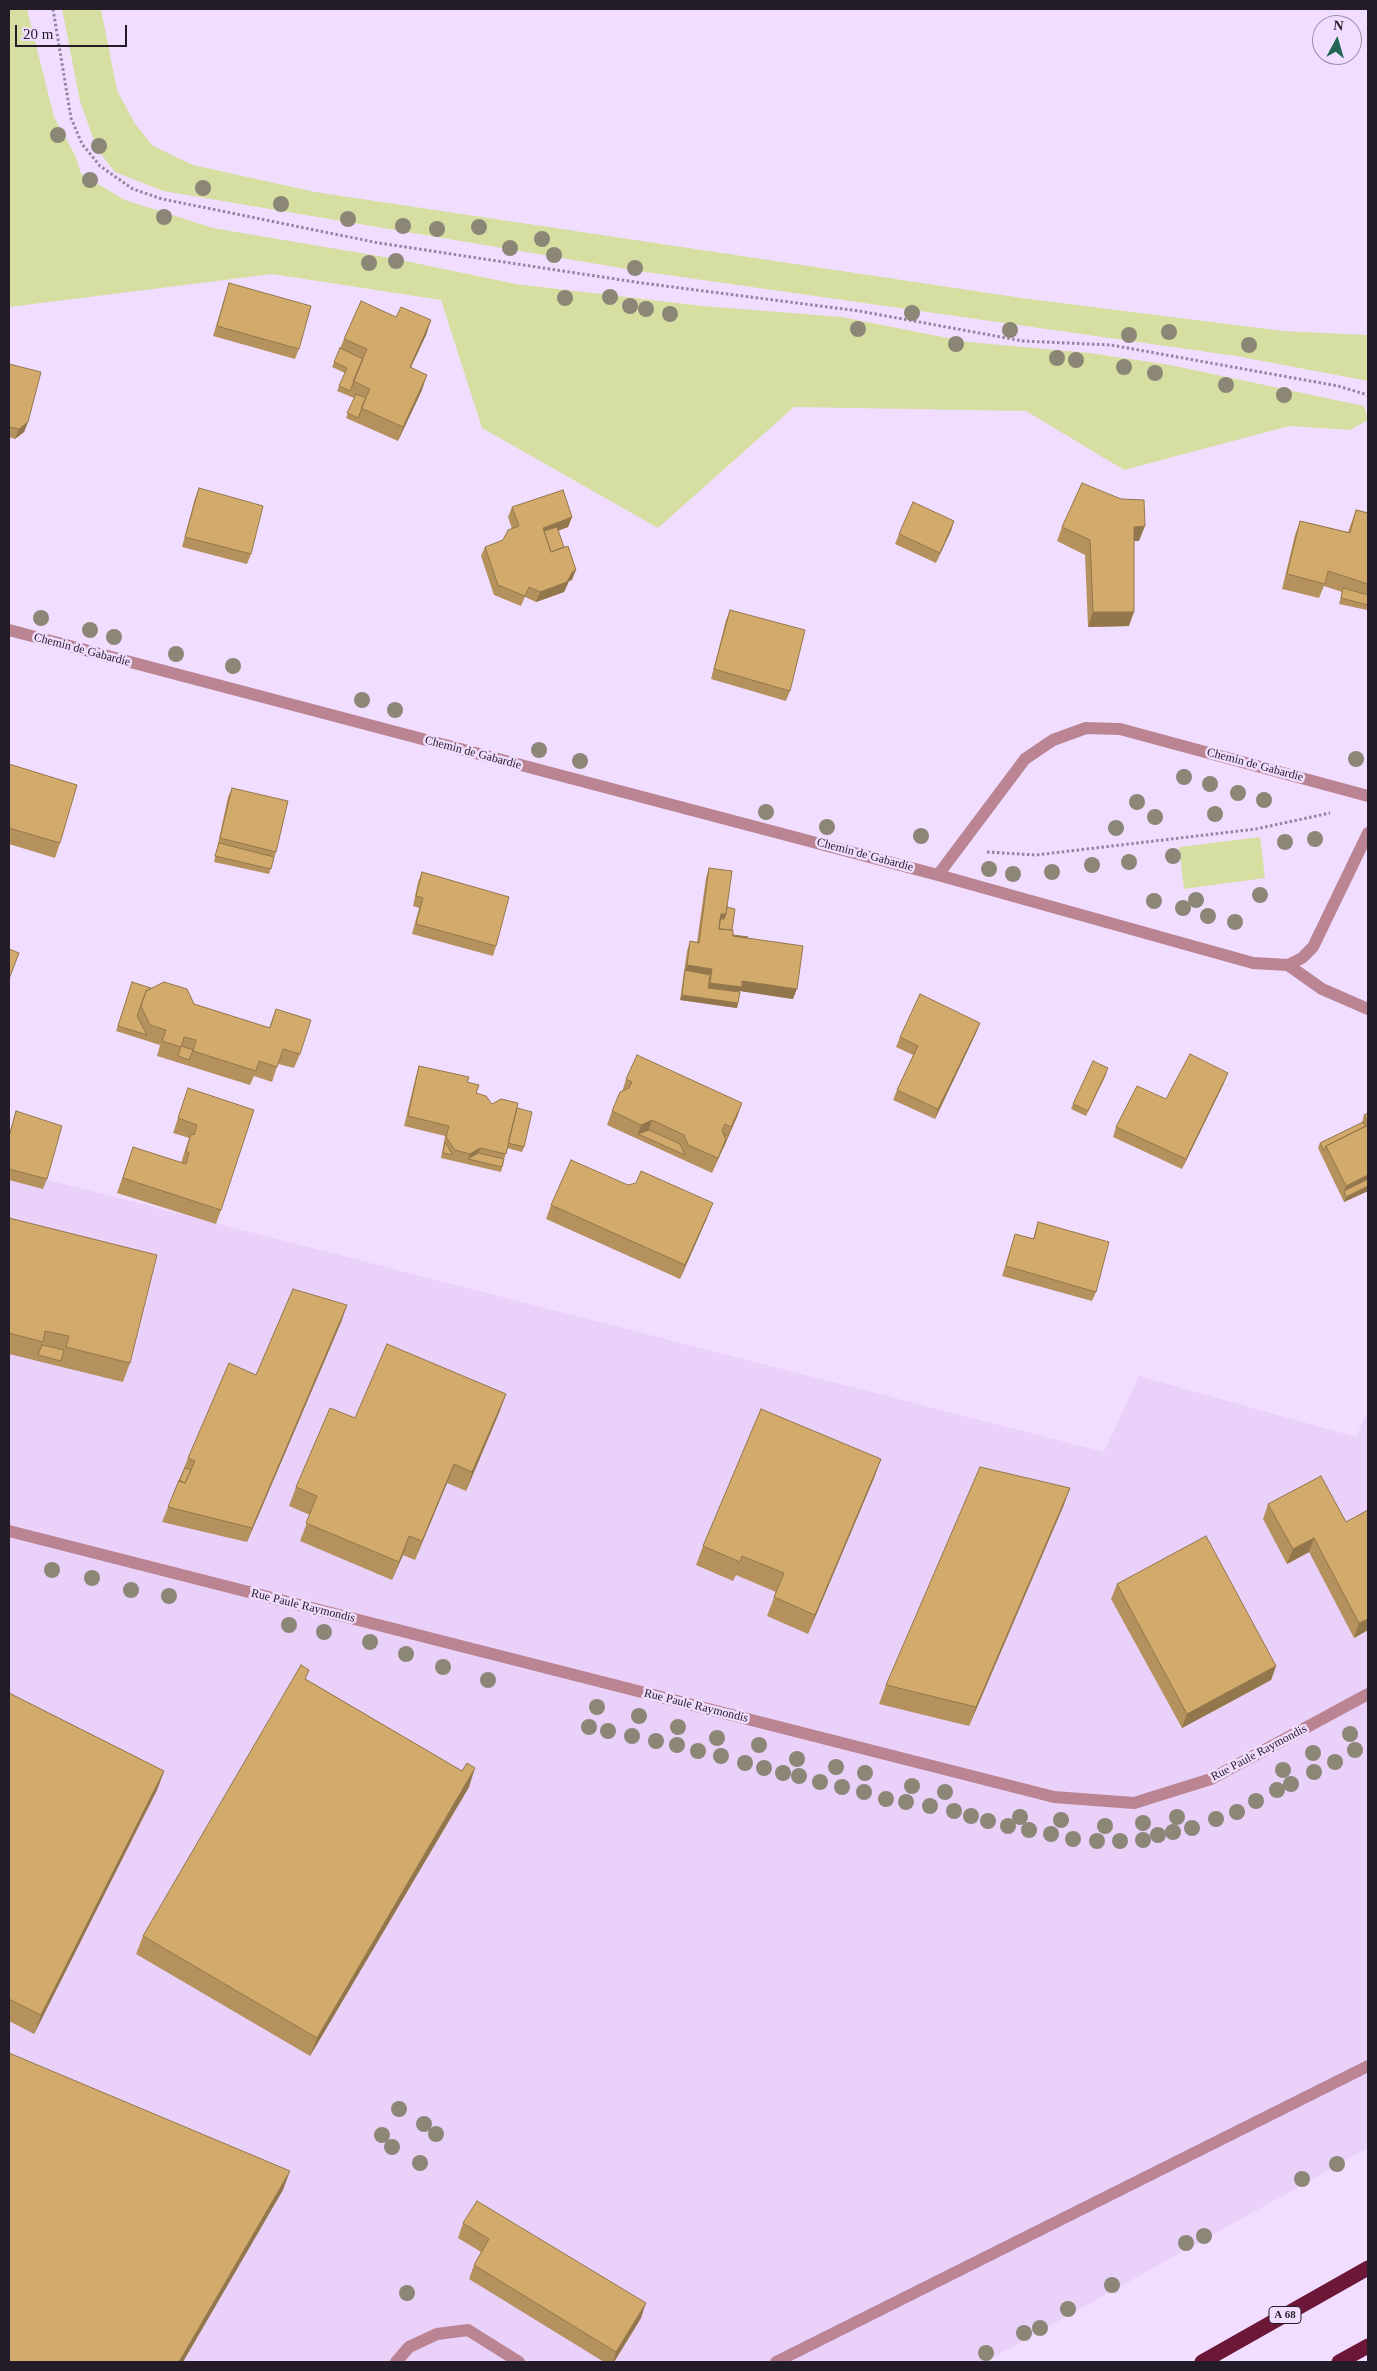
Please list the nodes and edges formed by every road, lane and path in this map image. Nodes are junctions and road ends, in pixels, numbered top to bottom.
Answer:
1 (53, 9) edge
2 (1368, 395) edge
3 (9, 630) edge
4 (1368, 796) edge
5 (1336, 812) dead end
6 (1368, 834) edge
7 (960, 844) junction
8 (938, 875) junction
9 (1288, 964) junction
10 (1368, 1009) edge
11 (9, 1531) edge
12 (1368, 1694) edge
13 (1368, 2066) edge
14 (1368, 2268) edge
15 (1368, 2346) edge
16 (396, 2362) edge
17 (519, 2362) edge
18 (776, 2362) edge
19 (1202, 2362) edge
20 (1339, 2362) edge

1 - 2 path
3 - 8 street, Chemin de Gabardie
4 - 7 street, Chemin de Gabardie
5 - 7 path
6 - 9 street
7 - 8 street, Chemin de Gabardie
8 - 9 street, Chemin de Gabardie
9 - 10 street
11 - 12 street, Rue Paule Raymondis
13 - 18 street
14 - 19 highway, A 68
15 - 20 highway
16 - 17 street

